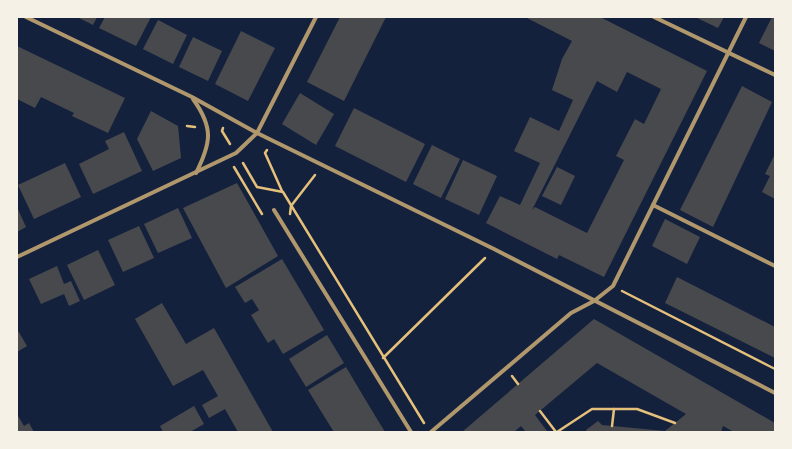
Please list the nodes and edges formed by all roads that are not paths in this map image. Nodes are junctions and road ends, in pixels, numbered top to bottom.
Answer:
1 (26, 17) edge
2 (316, 17) edge
3 (654, 17) edge
4 (746, 17) edge
5 (728, 53) junction
6 (775, 75) edge
7 (192, 97) junction
8 (257, 133) junction
9 (196, 174) junction
10 (653, 206) junction
11 (274, 210) road end
12 (17, 257) edge
13 (775, 266) edge
14 (594, 300) junction
15 (775, 393) edge
16 (411, 432) edge
17 (431, 432) edge

1 - 7 street
2 - 8 street
3 - 5 street
4 - 5 street
5 - 6 street
5 - 10 street
7 - 8 street
7 - 9 street
8 - 9 street
8 - 14 street
9 - 12 street
10 - 13 street
10 - 14 street
11 - 16 street
14 - 15 street
14 - 17 street

